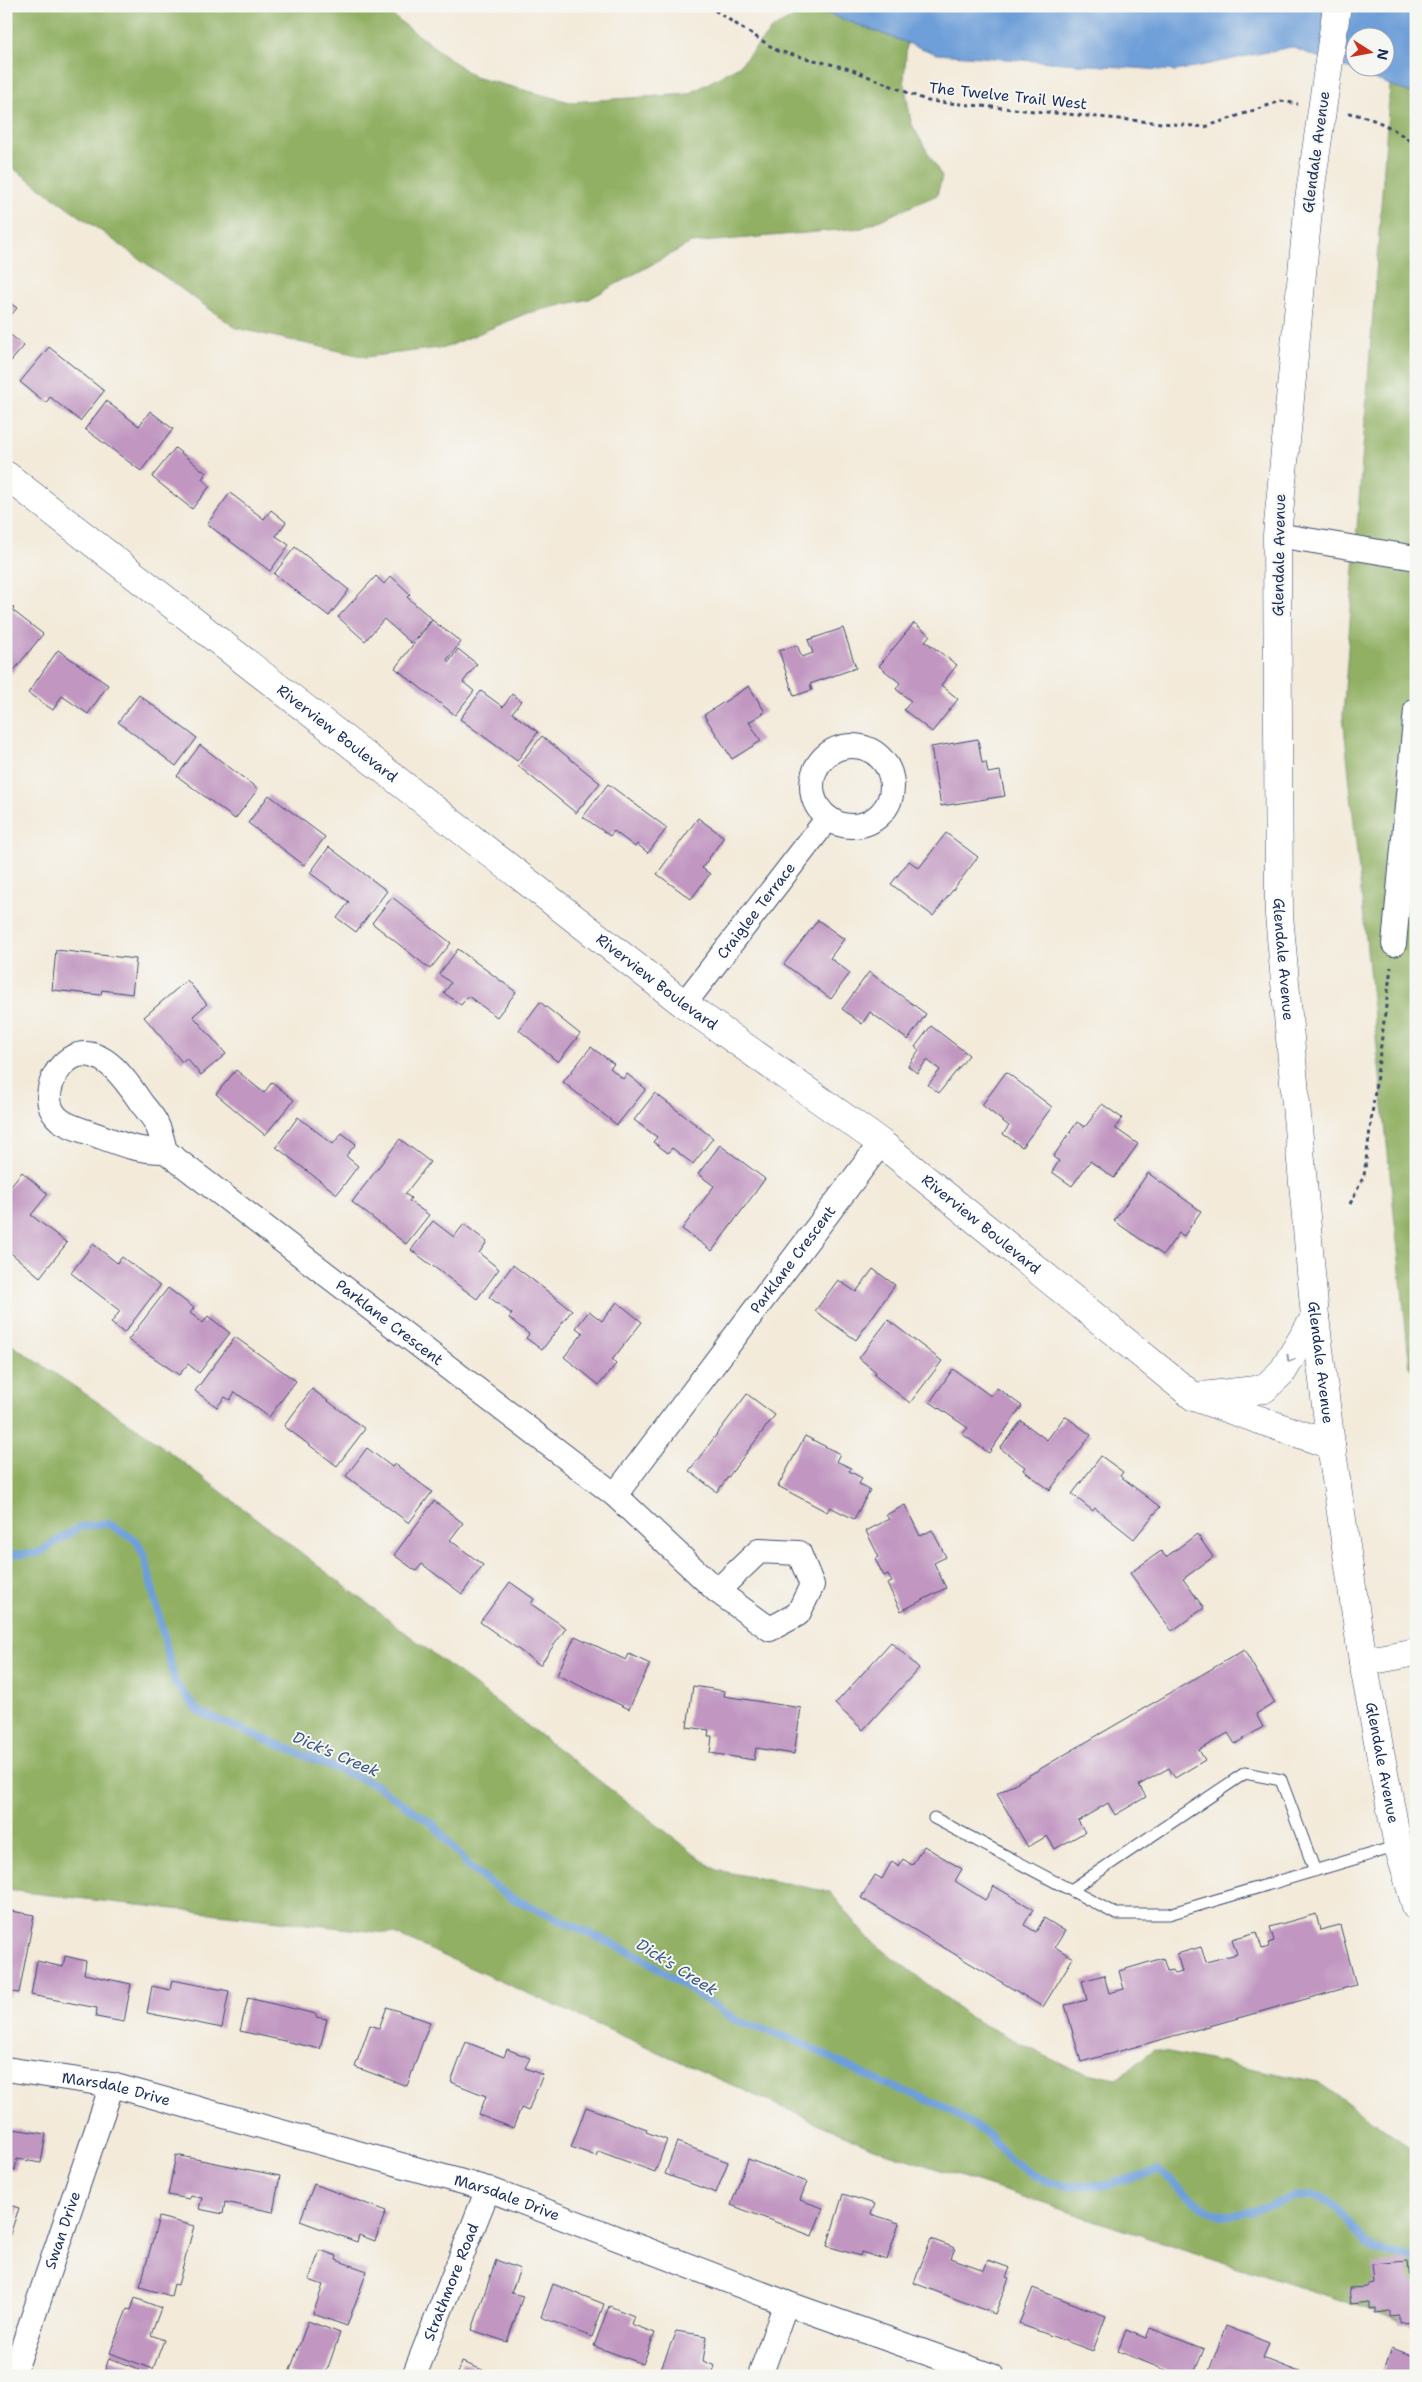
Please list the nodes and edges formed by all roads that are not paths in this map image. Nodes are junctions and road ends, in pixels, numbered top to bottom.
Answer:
1 (1337, 6) edge
2 (6, 475) edge
3 (1277, 535) junction
4 (1416, 558) edge
5 (1416, 710) edge
6 (828, 818) dead end
7 (1394, 944) road end
8 (684, 1004) junction
9 (881, 1143) junction
10 (165, 1151) junction
11 (1315, 1317) junction
12 (1194, 1397) junction
13 (1331, 1445) junction
14 (615, 1496) junction
15 (717, 1591) dead end
16 (1416, 1652) edge
17 (1363, 1662) junction
18 (934, 1818) dead end
19 (1398, 1846) junction
20 (1315, 1871) junction
21 (1071, 1890) junction
22 (1416, 1906) edge
23 (6, 2069) edge
24 (112, 2085) junction
25 (488, 2189) junction
26 (786, 2302) junction
27 (13, 2376) edge
28 (414, 2376) edge
29 (760, 2376) edge
30 (992, 2376) edge

1 - 3 main road, Glendale Avenue, bridge
2 - 8 main road, Riverview Boulevard
3 - 4 street
3 - 11 main road, Glendale Avenue
5 - 7 street
6 - 8 street, Craiglee Terrace
8 - 9 main road, Riverview Boulevard
9 - 12 main road, Riverview Boulevard
9 - 14 street, Parklane Crescent
10 - 10 street
10 - 14 street, Parklane Crescent
11 -> 12 main road
11 - 13 main road, Glendale Avenue
12 - 13 main road, Riverview Boulevard
13 - 17 main road, Glendale Avenue
14 - 15 street, Parklane Crescent
16 - 17 main road
17 - 19 main road, Glendale Avenue
18 - 21 lane
19 - 20 lane
19 - 22 main road, Glendale Avenue
20 - 21 lane
20 - 21 lane
23 - 24 street, Marsdale Drive
24 - 25 street, Marsdale Drive
24 - 27 street, Swan Drive
25 - 26 street, Marsdale Drive
25 - 28 street, Strathmore Road
26 - 29 street
26 - 30 street, Marsdale Drive

